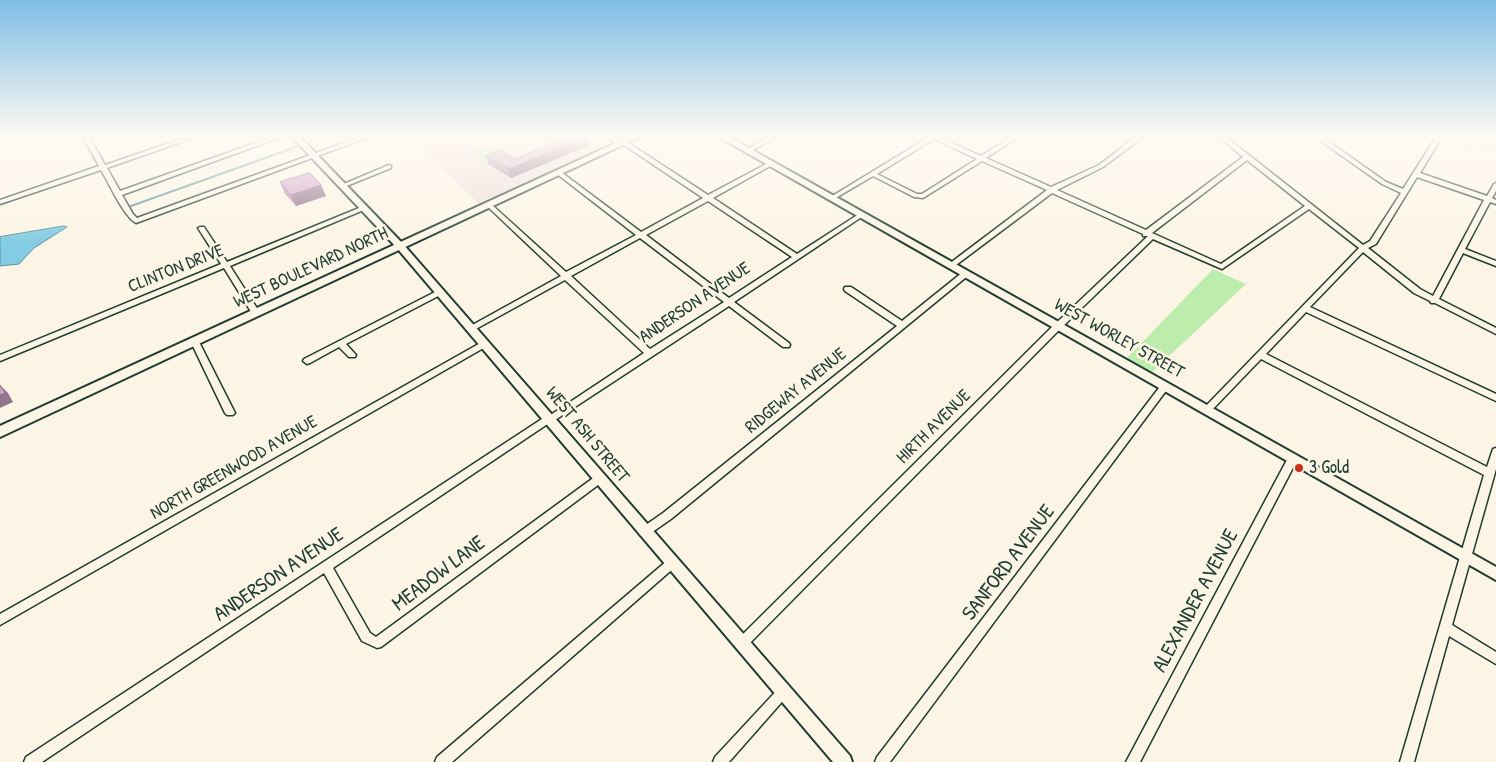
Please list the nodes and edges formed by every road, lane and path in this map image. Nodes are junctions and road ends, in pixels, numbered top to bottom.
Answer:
1 (87, 173) edge
2 (106, 173) edge
3 (178, 173) edge
4 (269, 173) edge
5 (329, 173) edge
6 (375, 173) edge
7 (559, 173) joint
8 (669, 173) edge
9 (754, 173) edge
10 (786, 173) edge
11 (959, 173) edge
12 (1013, 173) edge
13 (1087, 173) edge
14 (1227, 173) edge
15 (1266, 173) edge
16 (1369, 173) edge
17 (873, 174) joint
18 (1416, 174) joint
19 (1496, 185) edge
20 (342, 186) junction
21 (1051, 190) junction
22 (1404, 192) junction
23 (118, 194) junction
24 (708, 198) junction
25 (832, 198) junction
26 (1488, 200) junction
27 (0, 202) edge
28 (1496, 202) edge
29 (489, 205) junction
30 (1310, 206) junction
31 (364, 208) junction
32 (861, 215) junction
33 (136, 221) joint
34 (202, 228) dead end
35 (641, 235) junction
36 (1149, 235) junction
37 (400, 246) junction
38 (1363, 248) junction
39 (1461, 250) junction
40 (797, 257) junction
41 (1496, 264) edge
42 (225, 266) junction
43 (952, 266) junction
44 (966, 274) junction
45 (565, 276) junction
46 (848, 289) dead end
47 (440, 293) junction
48 (730, 301) junction
49 (1434, 302) junction
50 (1305, 308) junction
51 (256, 313) junction
52 (902, 325) junction
53 (1058, 326) junction
54 (470, 328) junction
55 (1496, 331) edge
56 (195, 342) junction
57 (340, 343) junction
58 (484, 344) junction
59 (786, 346) dead end
60 (650, 354) junction
61 (352, 355) dead end
62 (1261, 355) junction
63 (0, 358) edge
64 (307, 361) dead end
65 (1166, 386) junction
66 (1496, 398) edge
67 (1207, 410) junction
68 (230, 413) dead end
69 (548, 420) junction
70 (0, 432) edge
71 (1496, 452) edge
72 (1293, 458) junction
73 (1489, 473) junction
74 (599, 479) junction
75 (644, 532) junction
76 (1466, 556) junction
77 (672, 563) junction
78 (326, 566) junction
79 (1496, 574) edge
80 (0, 620) edge
81 (1445, 627) junction
82 (742, 644) junction
83 (1496, 658) edge
84 (784, 691) junction
85 (31, 762) edge
86 (442, 762) edge
87 (720, 762) edge
88 (844, 762) edge
89 (882, 762) edge
90 (1133, 762) edge
91 (1406, 762) edge

1 - 27 street
2 - 23 street
3 - 23 street
4 - 33 street
5 - 20 street, WEST ASH STREET
6 - 20 street
7 - 29 main road, WEST BOULEVARD NORTH
7 - 35 street
8 - 24 street
9 - 24 street
10 - 25 street, WEST WORLEY STREET
11 - 17 street
12 - 21 street
13 - 21 street
14 - 36 street, HIRTH AVENUE
15 - 30 street
16 - 22 street
17 - 25 street
18 - 22 street
18 - 26 street
19 - 26 street
20 - 31 street, WEST ASH STREET
21 - 36 street
21 - 43 street
22 - 38 street
23 - 33 street
24 - 35 street
24 - 40 street
25 - 32 street, WEST WORLEY STREET
26 - 28 street
26 - 39 street
29 - 37 main road, WEST BOULEVARD NORTH
29 - 45 street
30 - 36 street
30 - 38 street
31 - 37 street, WEST ASH STREET
31 - 42 street, CLINTON DRIVE
32 - 40 street, ANDERSON AVENUE
32 - 43 street, WEST WORLEY STREET
34 - 42 street
35 - 45 street
35 - 48 street
36 - 53 street, HIRTH AVENUE
37 - 47 street, WEST ASH STREET
37 - 51 main road, WEST BOULEVARD NORTH
38 - 49 street
38 - 50 street
39 - 41 street
39 - 49 street
40 - 48 street, ANDERSON AVENUE
42 - 51 street
42 - 63 street, CLINTON DRIVE
43 - 44 street, WEST WORLEY STREET
44 - 52 street, RIDGEWAY AVENUE
44 - 53 street, WEST WORLEY STREET
45 - 54 street
45 - 60 street
46 - 52 street
47 - 54 street, WEST ASH STREET
47 - 57 street
48 - 59 street
48 - 60 street, ANDERSON AVENUE
49 - 55 street
50 - 62 street
50 - 66 street
51 - 56 main road, WEST BOULEVARD NORTH
52 - 75 street, RIDGEWAY AVENUE
53 - 65 street, WEST WORLEY STREET
53 - 82 street, HIRTH AVENUE
54 - 58 street, WEST ASH STREET
56 - 68 street
56 - 70 main road, WEST BOULEVARD NORTH
57 - 61 street
57 - 64 street
58 - 69 street, WEST ASH STREET
58 - 80 street, NORTH GREENWOOD AVENUE
60 - 69 street, ANDERSON AVENUE
62 - 67 street
62 - 73 street
65 - 67 street, WEST WORLEY STREET
65 - 89 street, SANFORD AVENUE
67 - 72 street, WEST WORLEY STREET
69 - 74 street, WEST ASH STREET
69 - 78 street, ANDERSON AVENUE
71 - 73 street
72 - 76 street, WEST WORLEY STREET
72 - 90 street, ALEXANDER AVENUE
73 - 76 street
74 - 75 street, WEST ASH STREET
74 - 78 street, MEADOW LANE
75 - 77 street, WEST ASH STREET
76 - 79 street, WEST WORLEY STREET
76 - 81 street
77 - 82 street, WEST ASH STREET
77 - 86 street
78 - 85 street, ANDERSON AVENUE
81 - 83 street
81 - 91 street
82 - 84 street, WEST ASH STREET
84 - 87 street
84 - 88 street, WEST ASH STREET

